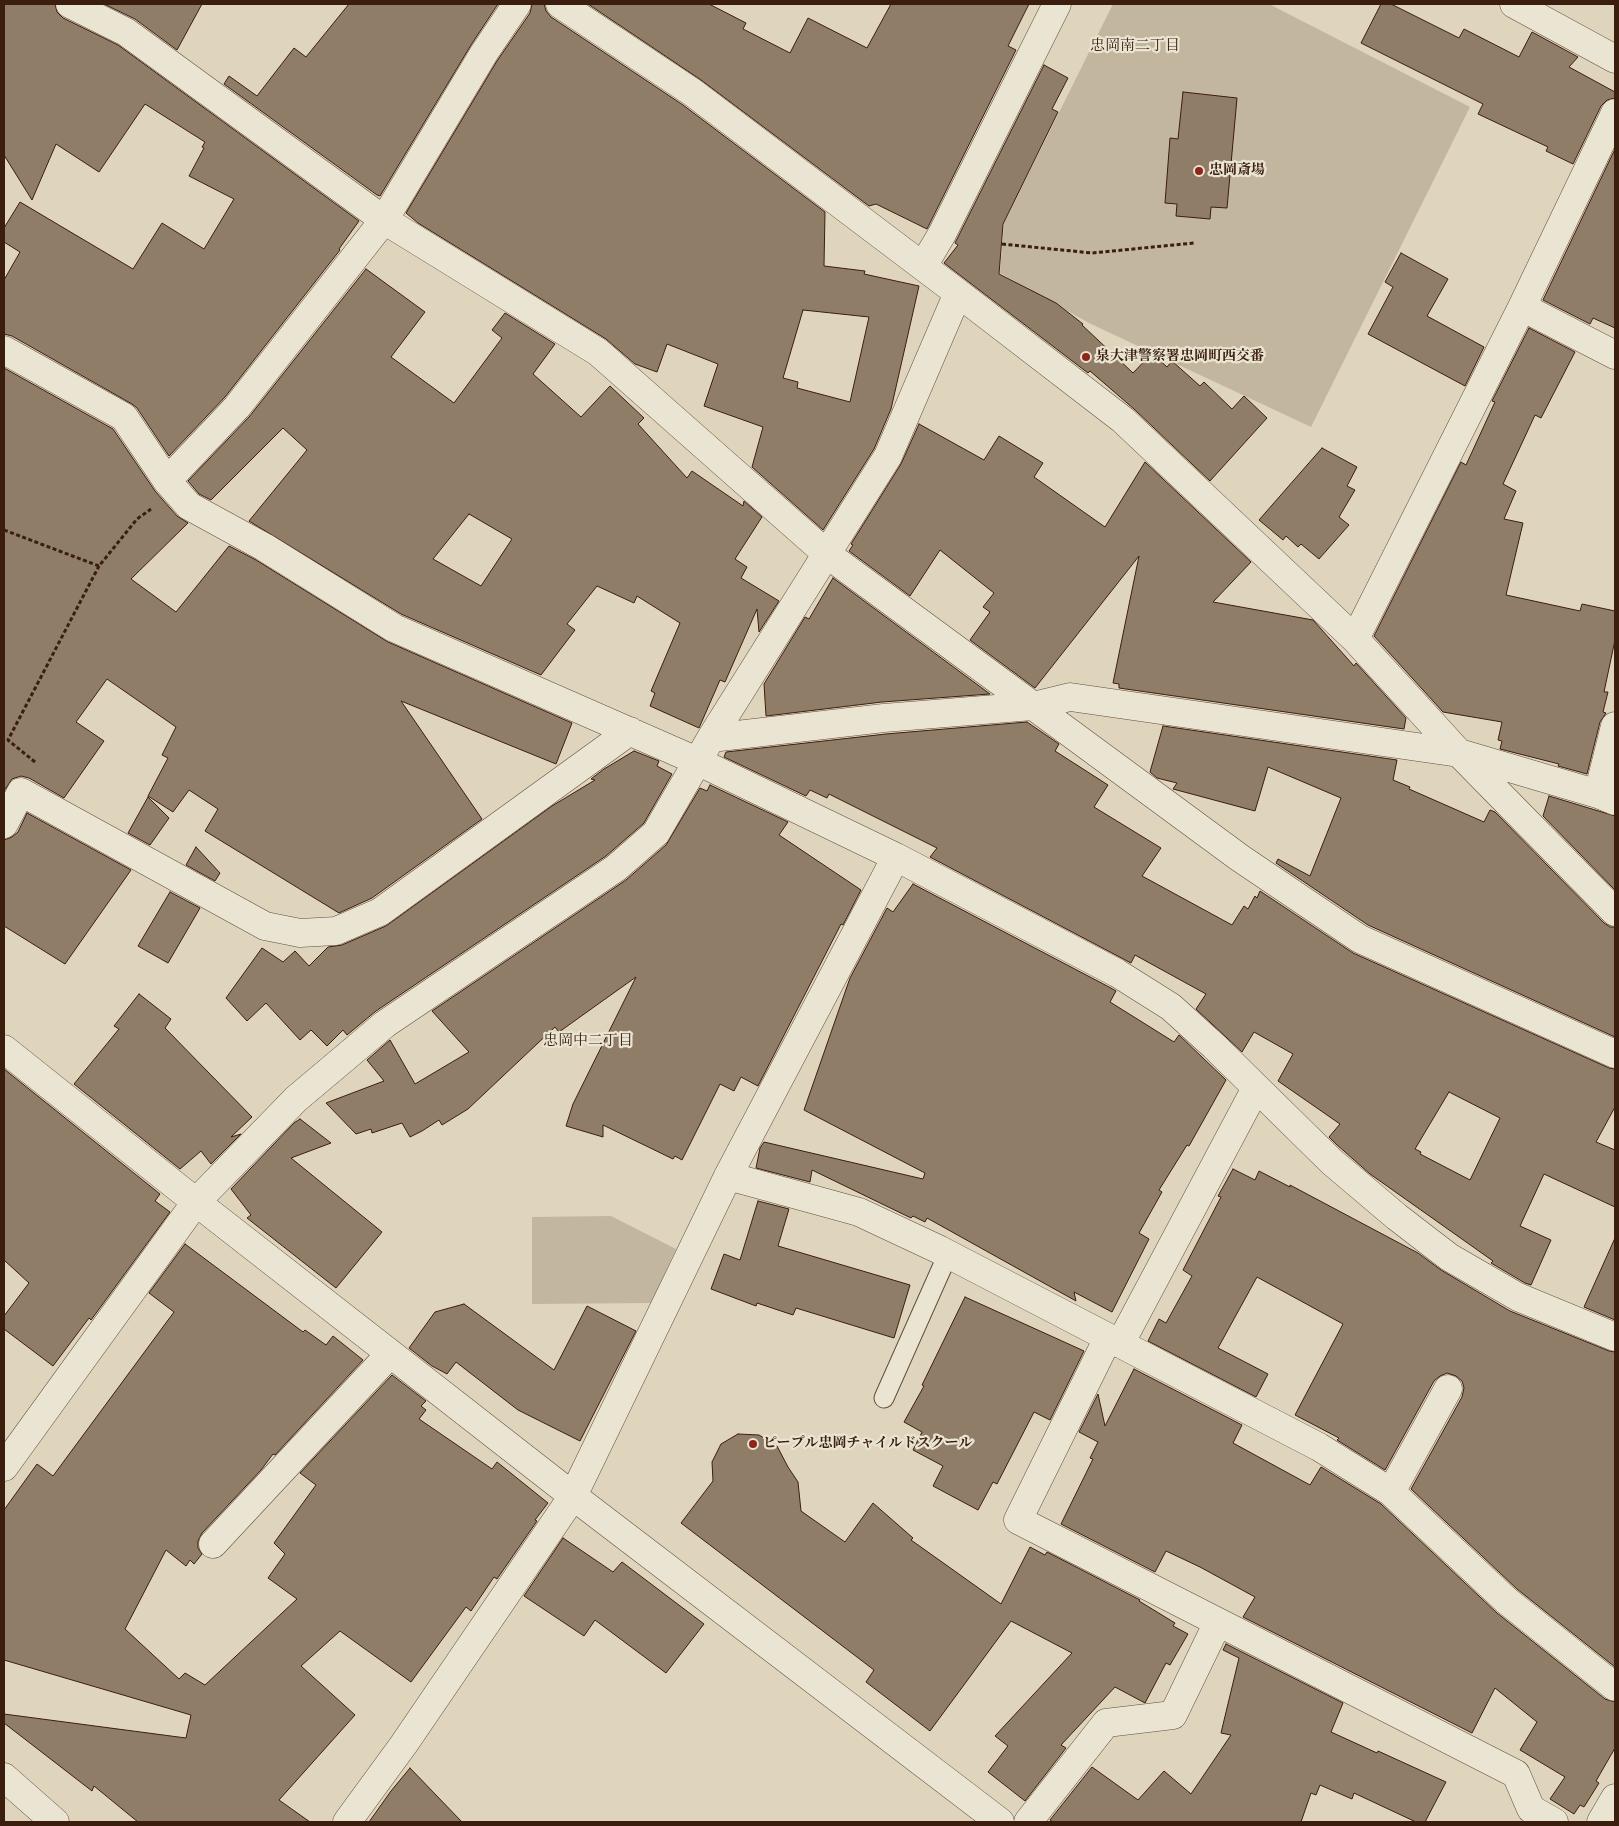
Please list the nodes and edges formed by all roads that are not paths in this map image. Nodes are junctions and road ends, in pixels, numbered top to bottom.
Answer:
1 (70, 4) edge
2 (517, 4) edge
3 (560, 4) edge
4 (1057, 4) edge
5 (1514, 4) edge
6 (1615, 59) edge
7 (1615, 113) edge
8 (384, 220) junction
9 (923, 266) junction
10 (958, 292) junction
11 (1522, 307) junction
12 (4, 350) edge
13 (1615, 355) edge
14 (171, 485) junction
15 (828, 555) junction
16 (1355, 639) junction
17 (1033, 706) junction
18 (1615, 726) edge
19 (630, 731) junction
20 (711, 738) junction
21 (1459, 753) junction
22 (697, 761) junction
23 (1607, 798) edge
24 (4, 824) edge
25 (896, 857) junction
26 (1615, 912) edge
27 (4, 1049) edge
28 (1615, 1054) edge
29 (1256, 1088) junction
30 (728, 1176) junction
31 (196, 1202) junction
32 (948, 1254) junction
33 (1615, 1337) edge
34 (1114, 1341) junction
35 (390, 1354) junction
36 (1448, 1389) dead end
37 (884, 1398) dead end
38 (4, 1467) edge
39 (1391, 1492) junction
40 (573, 1496) junction
41 (213, 1544) dead end
42 (1218, 1622) junction
43 (1615, 1688) edge
44 (4, 1777) edge
45 (1615, 1798) edge
46 (55, 1822) edge
47 (347, 1822) edge
48 (1000, 1822) edge
49 (1028, 1822) edge
50 (1554, 1822) edge
51 (1601, 1822) edge

1 - 8 street
2 - 8 street
3 - 9 street
4 - 9 street
5 - 6 street
7 - 11 street
8 - 14 street
8 - 15 street
9 - 10 street
10 - 15 street
10 - 16 street
11 - 13 street
11 - 16 street
12 - 14 street
14 - 19 street
15 - 17 street
15 - 20 street
16 - 21 street
17 - 20 street
17 - 21 street
17 - 28 street
18 - 23 street
19 - 22 street
19 - 24 street
20 - 22 street
21 - 23 street
21 - 26 street
22 - 25 street
22 - 31 street
25 - 29 street
25 - 30 street
27 - 31 street
29 - 33 street
29 - 34 street
30 - 32 street
30 - 40 street
31 - 35 street
31 - 38 street
32 - 34 street
32 - 37 lane
34 - 39 street
34 - 42 street
35 - 40 street
35 - 41 street
36 - 39 street
39 - 43 street
40 - 47 street
40 - 48 street
42 - 49 street
42 - 50 street
44 - 46 street
45 - 51 street

